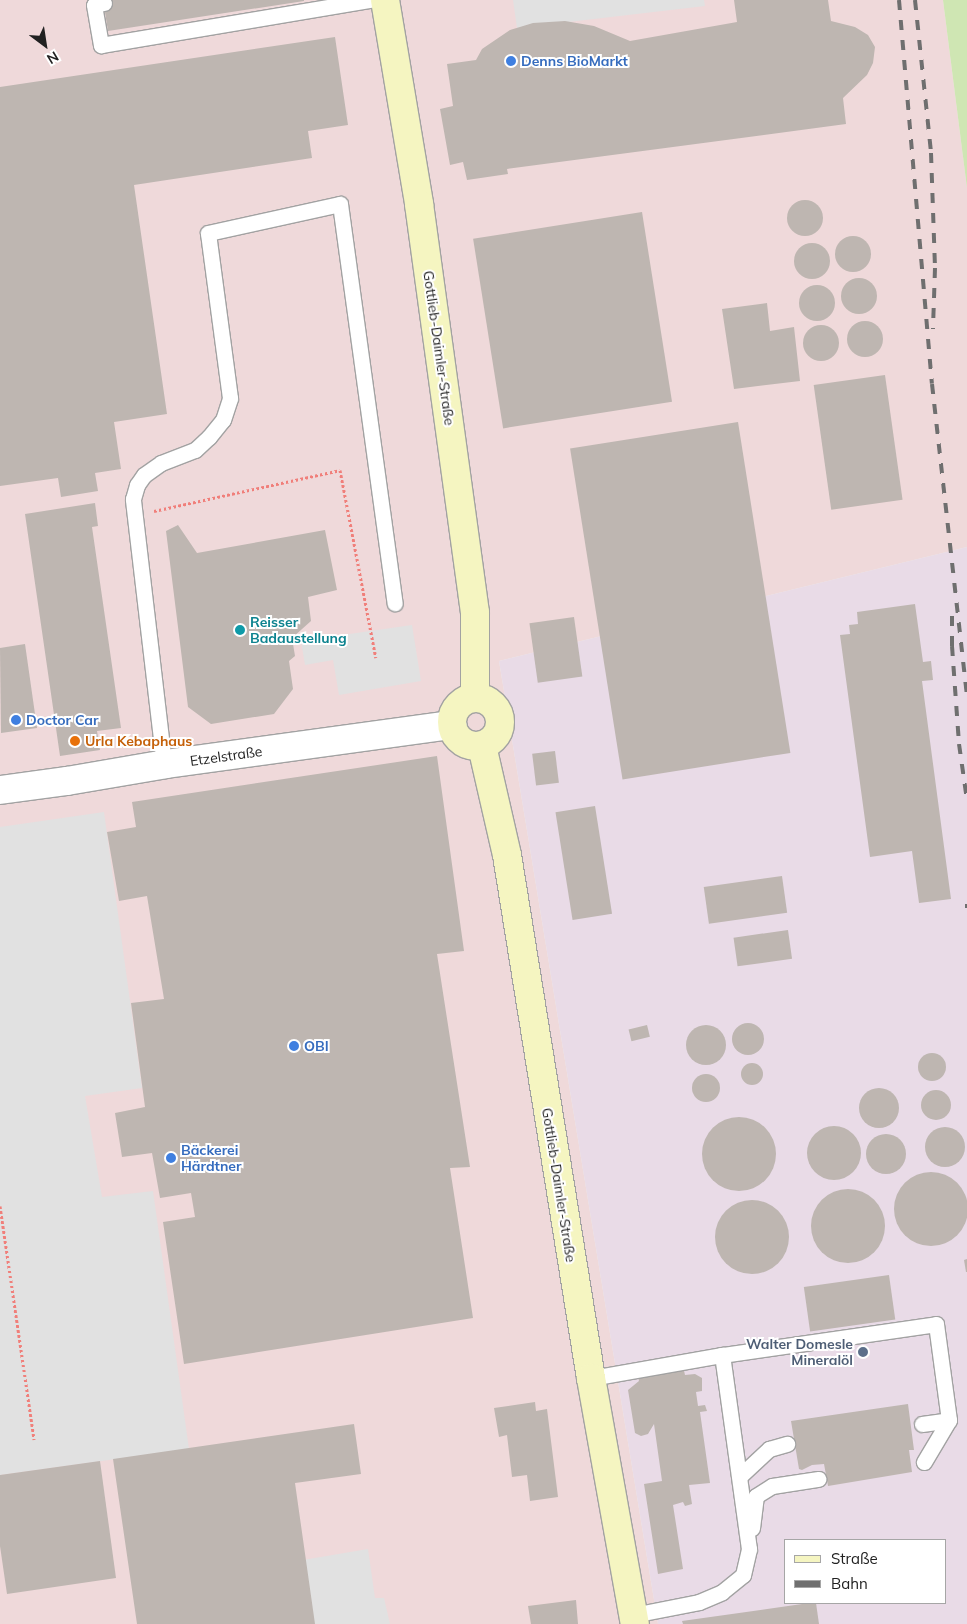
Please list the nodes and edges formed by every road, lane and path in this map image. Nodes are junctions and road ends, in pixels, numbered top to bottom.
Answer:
1 (370, 0) edge
2 (386, 0) edge
3 (97, 3) edge
4 (135, 515) junction
5 (395, 603) dead end
6 (376, 658) dead end
7 (475, 697) junction
8 (452, 725) junction
9 (482, 746) junction
10 (164, 764) junction
11 (0, 790) edge
12 (0, 1206) edge
13 (722, 1356) junction
14 (591, 1378) junction
15 (949, 1420) junction
16 (922, 1424) dead end
17 (34, 1440) dead end
18 (787, 1444) dead end
19 (924, 1462) dead end
20 (740, 1476) junction
21 (818, 1479) dead end
22 (749, 1550) junction
23 (634, 1620) edge

1 - 3 lane
2 - 7 street, Gottlieb-Daimler-Straße
4 - 5 lane
4 - 6 path
4 - 10 lane
7 - 8 street
7 - 9 street
8 - 9 street
8 - 10 street, Etzelstraße
9 - 14 street, Gottlieb-Daimler-Straße
10 - 11 street, Etzelstraße
12 - 17 path
13 - 14 lane
13 - 15 lane
13 - 20 lane
14 - 23 street, Gottlieb-Daimler-Straße
15 - 16 lane
15 - 19 lane
18 - 20 lane
20 - 22 lane
21 - 22 lane
22 - 23 lane

